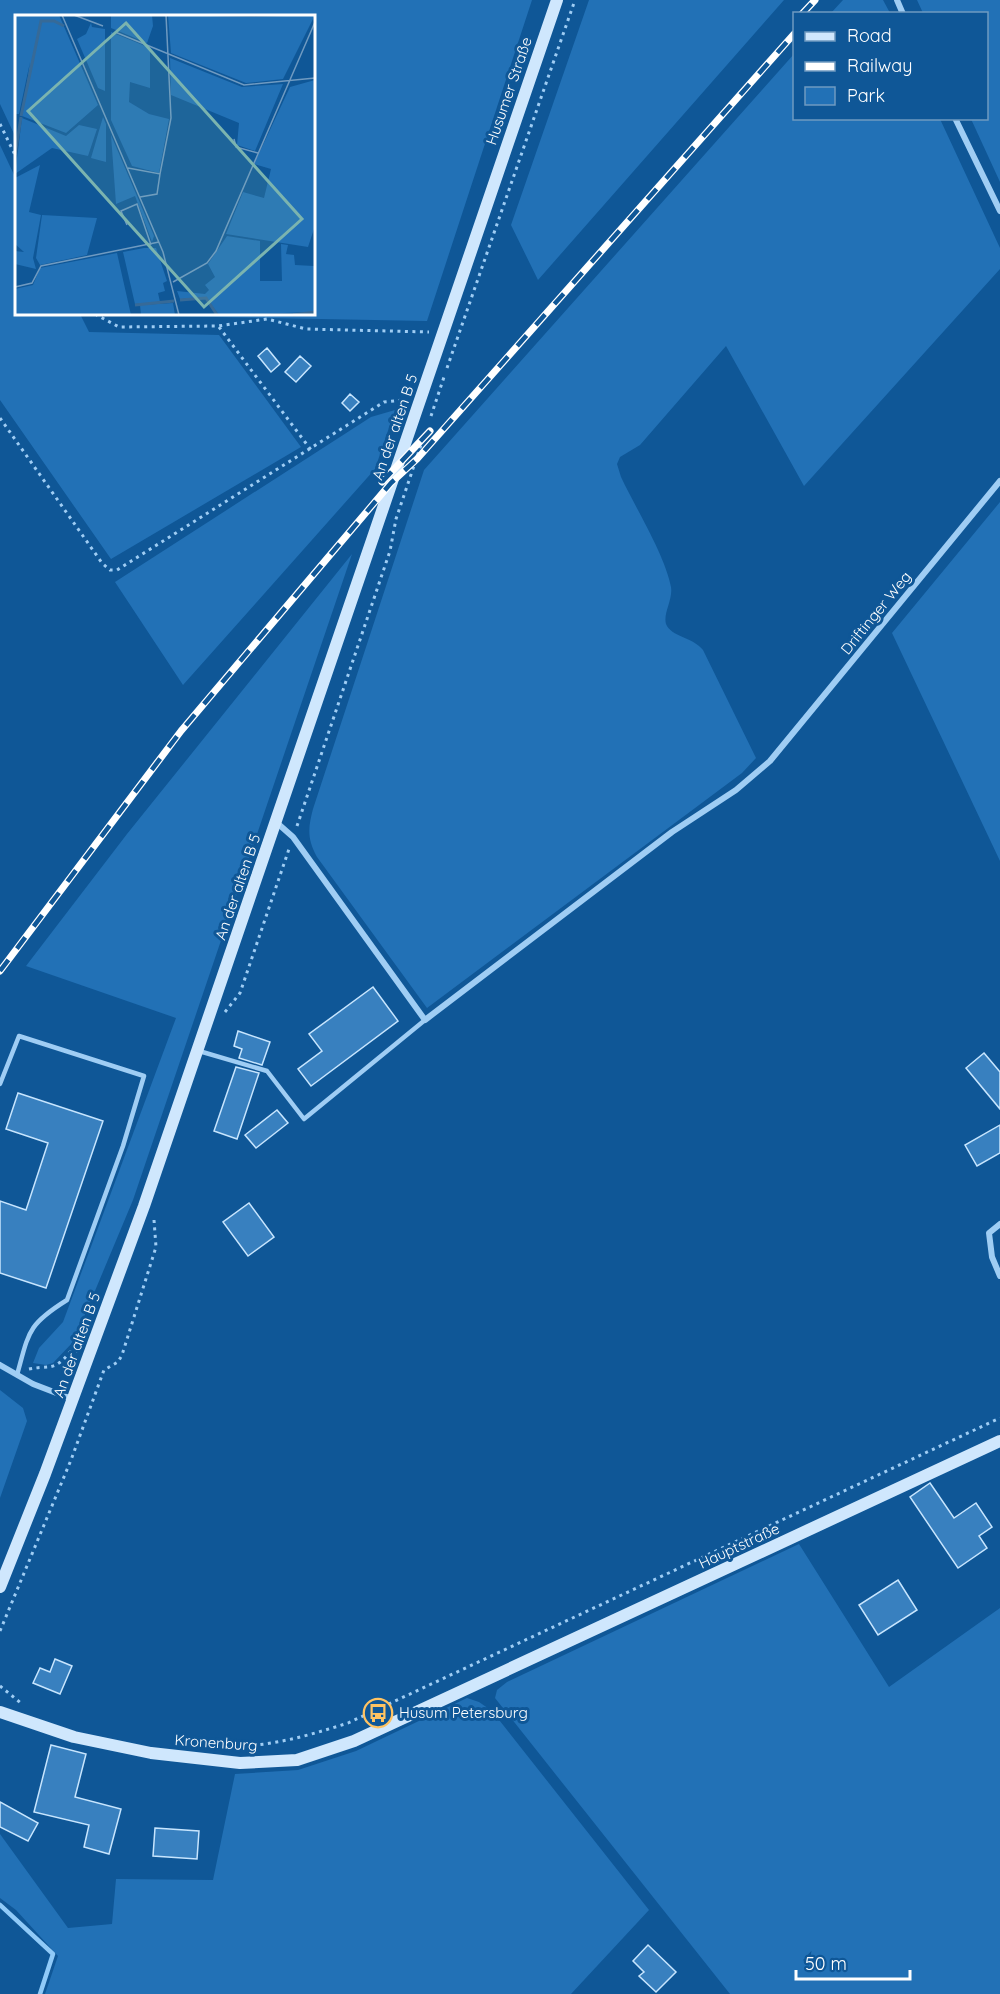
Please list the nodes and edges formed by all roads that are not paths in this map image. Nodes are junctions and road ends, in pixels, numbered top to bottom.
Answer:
1 (556, 0) edge
2 (956, 120) edge
3 (491, 192) joint
4 (1000, 211) edge
5 (1000, 481) edge
6 (276, 822) junction
7 (425, 1020) junction
8 (198, 1050) junction
9 (0, 1084) edge
10 (1000, 1224) edge
11 (1000, 1276) edge
12 (0, 1365) edge
13 (17, 1375) junction
14 (73, 1399) junction
15 (1000, 1441) edge
16 (0, 1587) edge
17 (490, 1678) joint
18 (0, 1712) edge

1 - 3 main road, Husumer Straße
2 - 4 street
3 - 6 main road, An der alten B 5
5 - 7 street, Driftinger Weg
6 - 7 street
6 - 8 main road, An der alten B 5
7 - 8 lane
8 - 14 main road, An der alten B 5
9 - 13 lane
10 - 11 street
12 - 13 street
13 - 14 street
14 - 16 main road, An der alten B 5
15 - 17 main road, Hauptstraße
17 - 18 main road, Kronenburg

